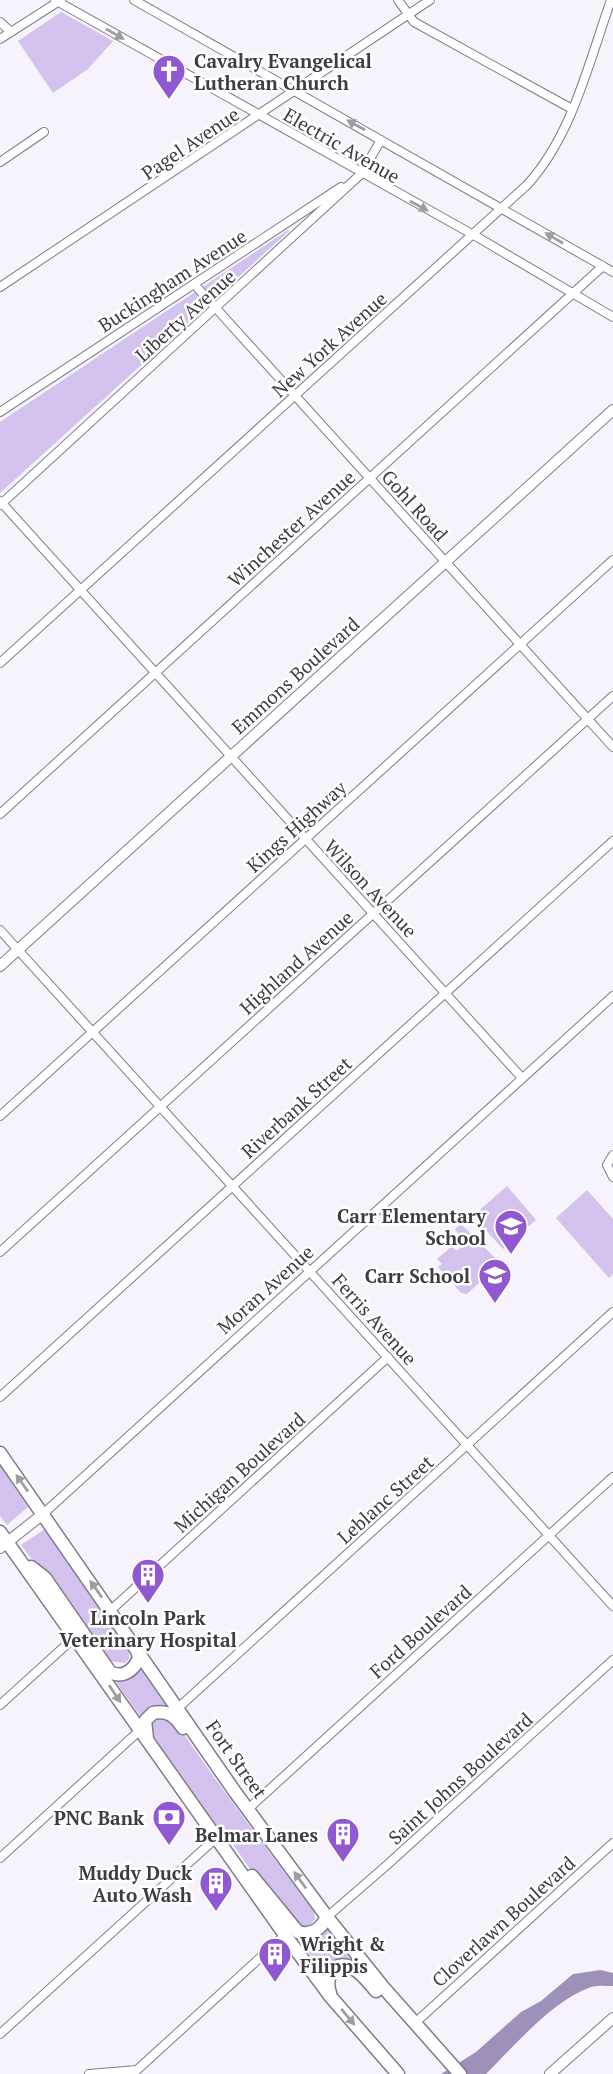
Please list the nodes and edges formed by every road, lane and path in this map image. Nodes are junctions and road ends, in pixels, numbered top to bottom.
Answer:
1 (58, 0) edge
2 (134, 0) edge
3 (398, 0) edge
4 (430, 0) edge
5 (611, 0) edge
6 (408, 15) junction
7 (0, 22) edge
8 (11, 32) junction
9 (0, 39) edge
10 (295, 91) junction
11 (572, 109) junction
12 (259, 116) junction
13 (44, 132) dead end
14 (381, 140) junction
15 (0, 162) edge
16 (361, 174) junction
17 (502, 208) junction
18 (472, 235) junction
19 (603, 266) junction
20 (613, 272) edge
21 (194, 284) junction
22 (0, 287) edge
23 (573, 294) junction
24 (216, 309) junction
25 (613, 317) edge
26 (295, 396) junction
27 (613, 410) edge
28 (0, 412) edge
29 (369, 479) junction
30 (1, 503) edge
31 (613, 560) edge
32 (445, 562) junction
33 (81, 590) junction
34 (520, 645) junction
35 (0, 663) edge
36 (155, 673) junction
37 (613, 696) edge
38 (588, 719) junction
39 (613, 747) edge
40 (232, 756) junction
41 (0, 814) edge
42 (305, 839) junction
43 (613, 841) edge
44 (374, 913) junction
45 (0, 930) edge
46 (18, 950) junction
47 (0, 966) edge
48 (446, 993) junction
49 (613, 996) edge
50 (93, 1032) junction
51 (522, 1078) junction
52 (160, 1106) junction
53 (0, 1116) edge
54 (613, 1155) edge
55 (613, 1177) edge
56 (233, 1186) junction
57 (0, 1252) edge
58 (310, 1271) junction
59 (613, 1312) edge
60 (388, 1357) junction
61 (0, 1397) edge
62 (467, 1445) junction
63 (0, 1453) edge
64 (613, 1477) edge
65 (43, 1514) junction
66 (550, 1534) junction
67 (2, 1540) edge
68 (19, 1558) junction
69 (613, 1606) edge
70 (111, 1610) junction
71 (76, 1636) junction
72 (135, 1645) junction
73 (613, 1660) edge
74 (0, 1705) edge
75 (177, 1708) junction
76 (139, 1731) junction
77 (149, 1744) junction
78 (247, 1809) junction
79 (197, 1813) junction
80 (215, 1839) junction
81 (613, 1843) edge
82 (0, 1858) edge
83 (327, 1917) junction
84 (285, 1935) junction
85 (330, 1996) junction
86 (613, 2018) edge
87 (415, 2023) junction
88 (2, 2028) edge
89 (426, 2035) junction
90 (456, 2070) edge
91 (89, 2074) edge
92 (398, 2074) edge
93 (550, 2074) edge

1 - 8 street
1 -> 12 street, Electric Avenue
2 - 10 street, Electric Avenue
3 - 6 street
4 - 6 street, Pagel Avenue
5 - 11 street, New York Avenue
6 - 10 street, Pagel Avenue
6 - 11 street
7 - 8 street
8 - 9 street
10 - 12 street, Pagel Avenue
14 -> 10 street, Electric Avenue
11 - 17 street, New York Avenue
12 - 16 street, Electric Avenue
12 - 22 street, Pagel Avenue
13 - 15 street
14 - 16 street, Liberty Avenue
14 - 17 street, Electric Avenue
16 -> 18 street, Electric Avenue
16 - 21 street, Buckingham Avenue
16 - 24 street, Liberty Avenue
17 - 18 street, New York Avenue
19 -> 17 street, Electric Avenue
18 - 23 street, Electric Avenue
18 - 26 street, New York Avenue
19 - 20 street, Electric Avenue
19 - 23 street, Winchester Avenue
21 - 24 street, Gohl Road
21 - 28 street, Buckingham Avenue
23 - 25 street, Electric Avenue
23 - 29 street, Winchester Avenue
24 - 26 street, Gohl Road
24 - 30 street, Liberty Avenue
26 - 29 street, Gohl Road
26 - 33 street, New York Avenue
27 - 32 street, Emmons Boulevard
29 - 32 street, Gohl Road
29 - 36 street, Winchester Avenue
30 - 33 street, Wilson Avenue
31 - 34 street, Kings Highway
32 - 34 street, Gohl Road
32 - 40 street, Emmons Boulevard
33 - 35 street, New York Avenue
33 - 36 street, Wilson Avenue
34 - 38 street, Gohl Road
34 - 42 street, Kings Highway
36 - 40 street, Wilson Avenue
36 - 41 street, Winchester Avenue
37 - 38 street, Highland Avenue
38 - 39 street, Gohl Road
38 - 44 street, Highland Avenue
40 - 42 street, Wilson Avenue
40 - 46 street, Emmons Boulevard
42 - 44 street, Wilson Avenue
42 - 50 street, Kings Highway
43 - 48 street, Riverbank Street
44 - 48 street, Wilson Avenue
44 - 52 street, Highland Avenue
45 - 46 street, Ferris Avenue
46 - 47 street, Emmons Boulevard
46 - 50 street, Ferris Avenue
48 - 51 street, Wilson Avenue
48 - 56 street, Riverbank Street
49 - 51 street, Moran Avenue
50 - 52 street, Ferris Avenue
50 - 53 street, Kings Highway
51 - 58 street, Moran Avenue
52 - 56 street, Ferris Avenue
52 - 57 street, Highland Avenue
54 - 55 street
56 - 58 street, Ferris Avenue
56 - 61 street, Riverbank Street
58 - 60 street, Ferris Avenue
58 - 65 street, Moran Avenue
59 - 62 street, Leblanc Street
60 - 62 street, Ferris Avenue
60 - 70 street, Michigan Boulevard
62 - 66 street, Ferris Avenue
62 - 75 street, Leblanc Street
65 -> 63 main road, Fort Street
64 - 66 street, Ford Boulevard
65 - 67 street, Moran Avenue
70 -> 65 main road, Fort Street
66 - 69 street, Ferris Avenue
66 - 78 street, Ford Boulevard
67 - 68 main road
68 - 71 main road
68 - 72 main road
70 - 72 main road, Fort Street
71 - 74 street
71 -> 76 main road
72 - 75 main road, Fort Street
73 - 83 street, Saint Johns Boulevard
75 - 78 main road, Fort Street
76 - 77 main road
76 - 82 street
77 - 78 main road
77 - 79 main road
83 -> 78 main road, Fort Street
79 - 80 main road
79 - 83 main road
80 - 84 main road
80 - 88 street
81 - 87 street, Cloverlawn Boulevard
83 - 87 main road, Fort Street
84 - 85 main road
84 - 91 street
85 - 89 main road
85 -> 92 main road
86 - 93 street
87 - 89 main road, Fort Street
89 - 90 main road, Fort Street

